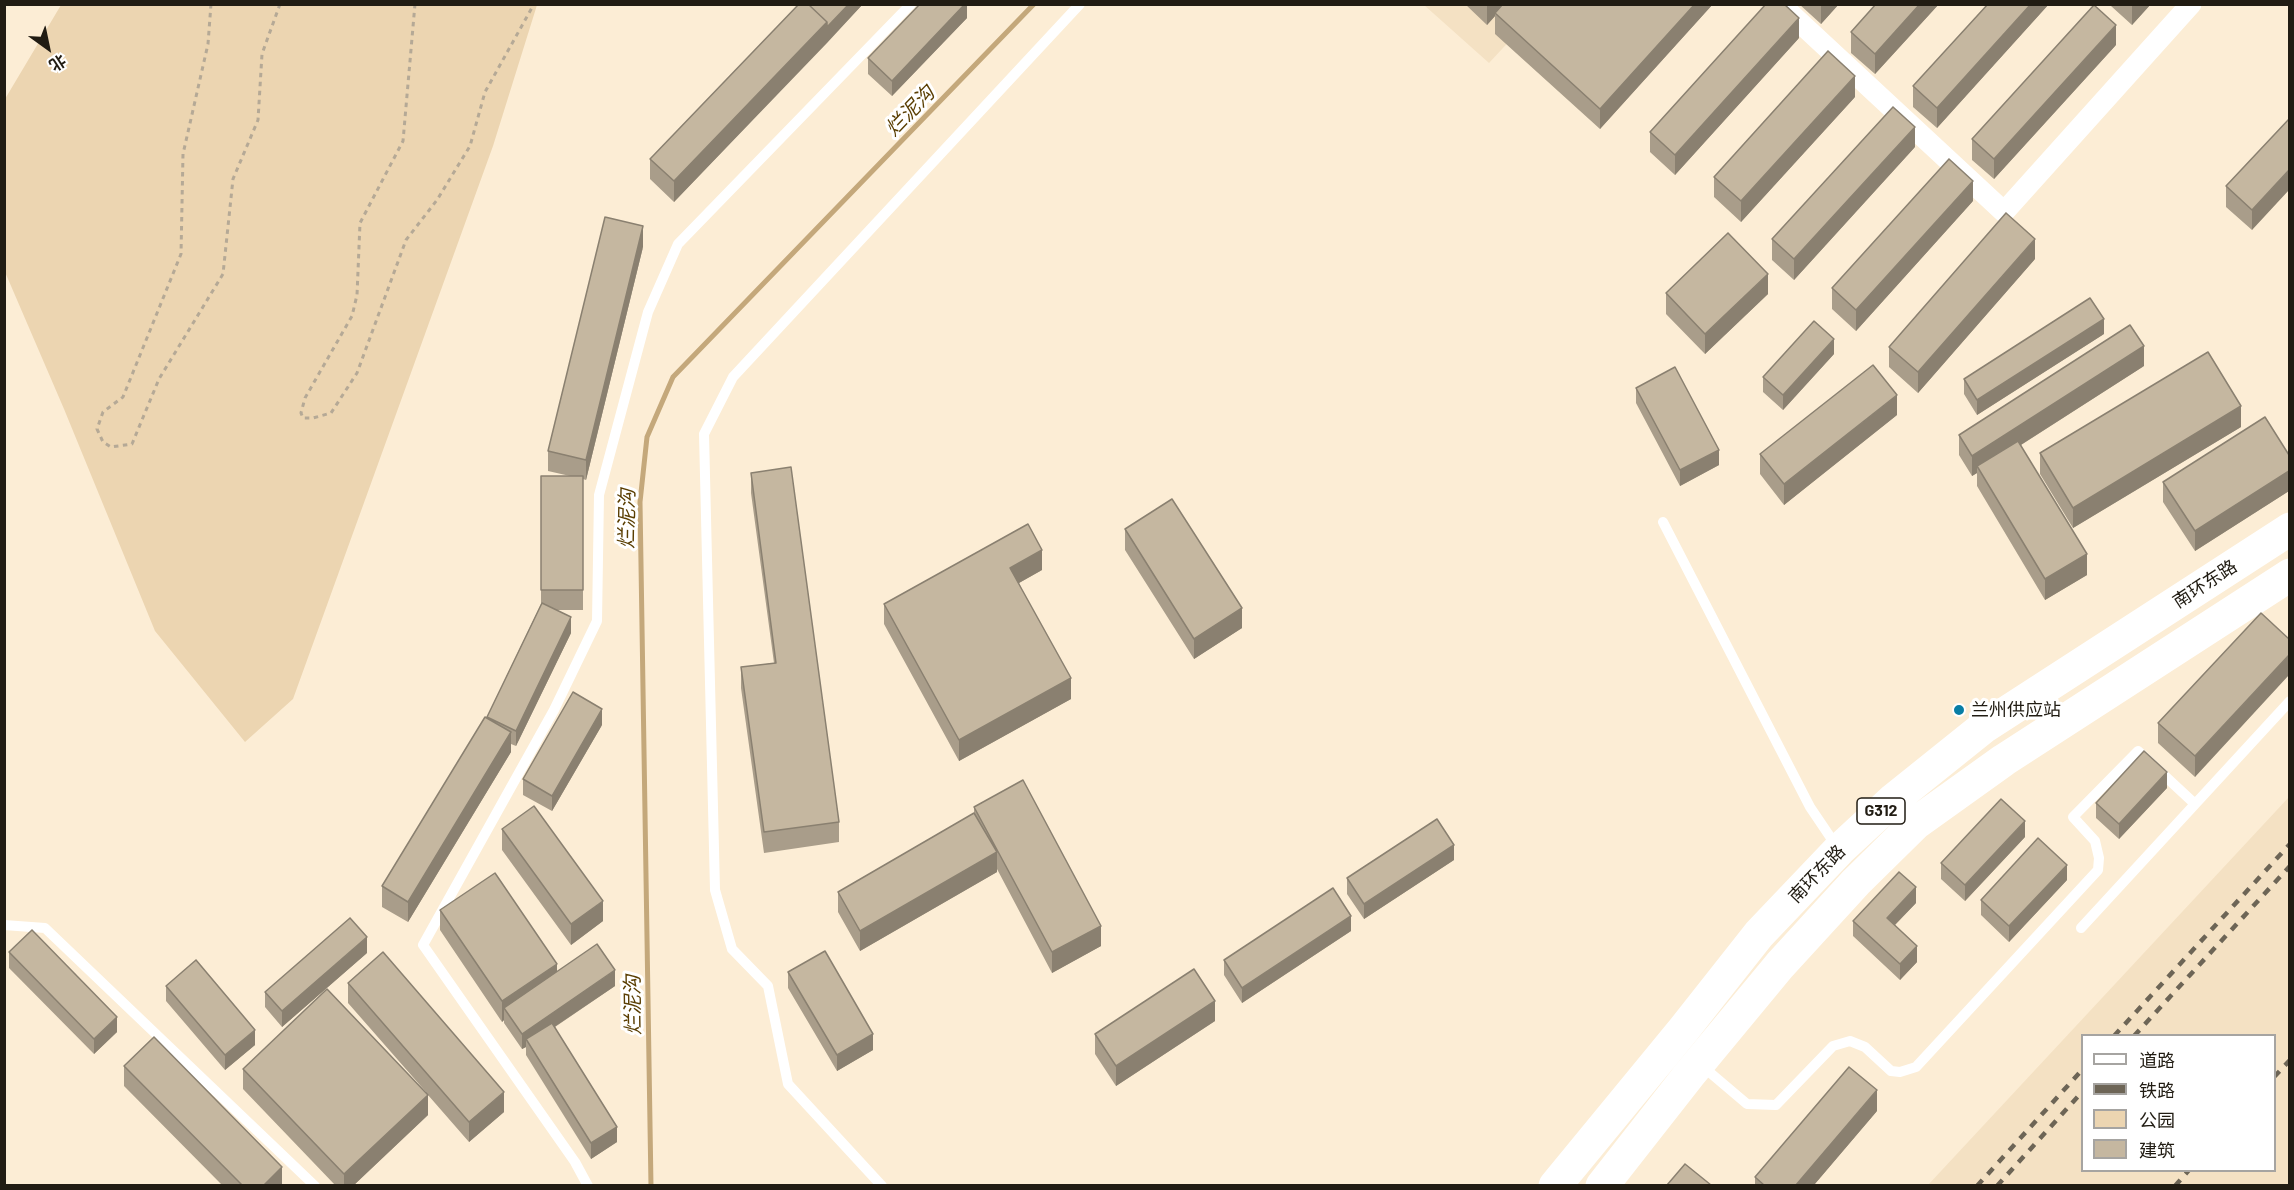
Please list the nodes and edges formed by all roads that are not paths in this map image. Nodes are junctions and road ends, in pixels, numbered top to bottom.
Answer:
1 (911, 4) edge
2 (1080, 4) edge
3 (1780, 4) edge
4 (2191, 4) edge
5 (1663, 522) dead end
6 (2289, 529) edge
7 (2289, 575) edge
8 (2289, 701) edge
9 (2195, 804) junction
10 (1839, 850) junction
11 (4, 925) edge
12 (2081, 928) dead end
13 (1699, 1063) junction
14 (315, 1185) edge
15 (588, 1185) edge
16 (882, 1185) edge
17 (1555, 1185) edge
18 (1602, 1185) edge

1 - 15 lane
2 - 16 lane
3 - 4 street
5 - 10 lane
6 - 10 highway, 南环东路 / G312
7 - 13 highway, 南环东路 / G312
8 - 9 lane
9 - 12 lane
9 - 13 lane
10 - 17 highway, 南环东路 / G312
11 - 14 lane
13 - 18 highway, 南环东路 / G312

